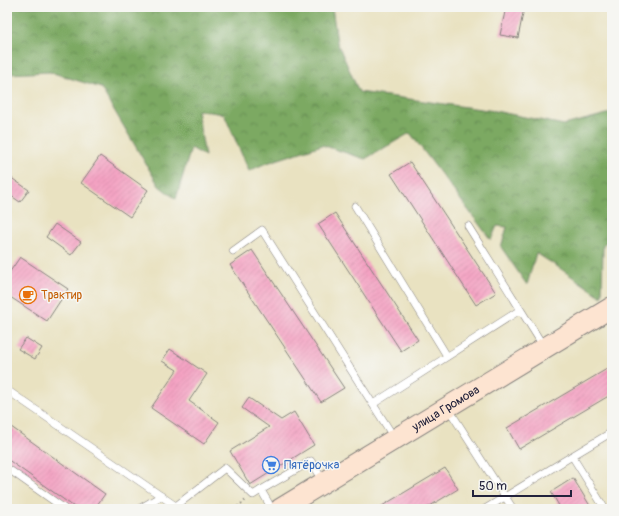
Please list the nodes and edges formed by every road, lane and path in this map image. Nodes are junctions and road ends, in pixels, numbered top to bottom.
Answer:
1 (355, 206) dead end
2 (468, 226) dead end
3 (232, 251) dead end
4 (612, 307) edge
5 (520, 310) junction
6 (545, 348) junction
7 (447, 356) junction
8 (7, 390) edge
9 (373, 404) junction
10 (447, 407) junction
11 (612, 432) edge
12 (395, 439) junction
13 (572, 456) junction
14 (7, 468) edge
15 (324, 482) junction
16 (261, 490) junction
17 (253, 495) junction
18 (161, 496) junction
19 (504, 496) junction
20 (178, 507) edge
21 (65, 509) edge
22 (139, 509) edge
23 (235, 509) edge
24 (272, 509) edge
25 (280, 509) edge
26 (485, 509) edge
27 (512, 509) edge
28 (605, 509) edge

1 - 7 lane
2 - 5 lane
3 - 9 lane
4 - 6 street, улица Громова
5 - 6 lane
5 - 7 lane
6 - 10 street, улица Громова
7 - 9 lane
8 - 18 lane
9 - 12 lane
10 - 12 street, улица Громова
10 - 19 lane
11 - 13 lane
12 - 15 street, улица Громова
13 - 19 lane
13 - 28 lane
14 - 21 lane
15 - 16 lane
15 - 25 street, улица Громова
16 - 17 lane
16 - 24 lane
17 - 20 lane
17 - 23 path
18 - 20 lane
18 - 22 lane
19 - 26 lane
19 - 27 lane

